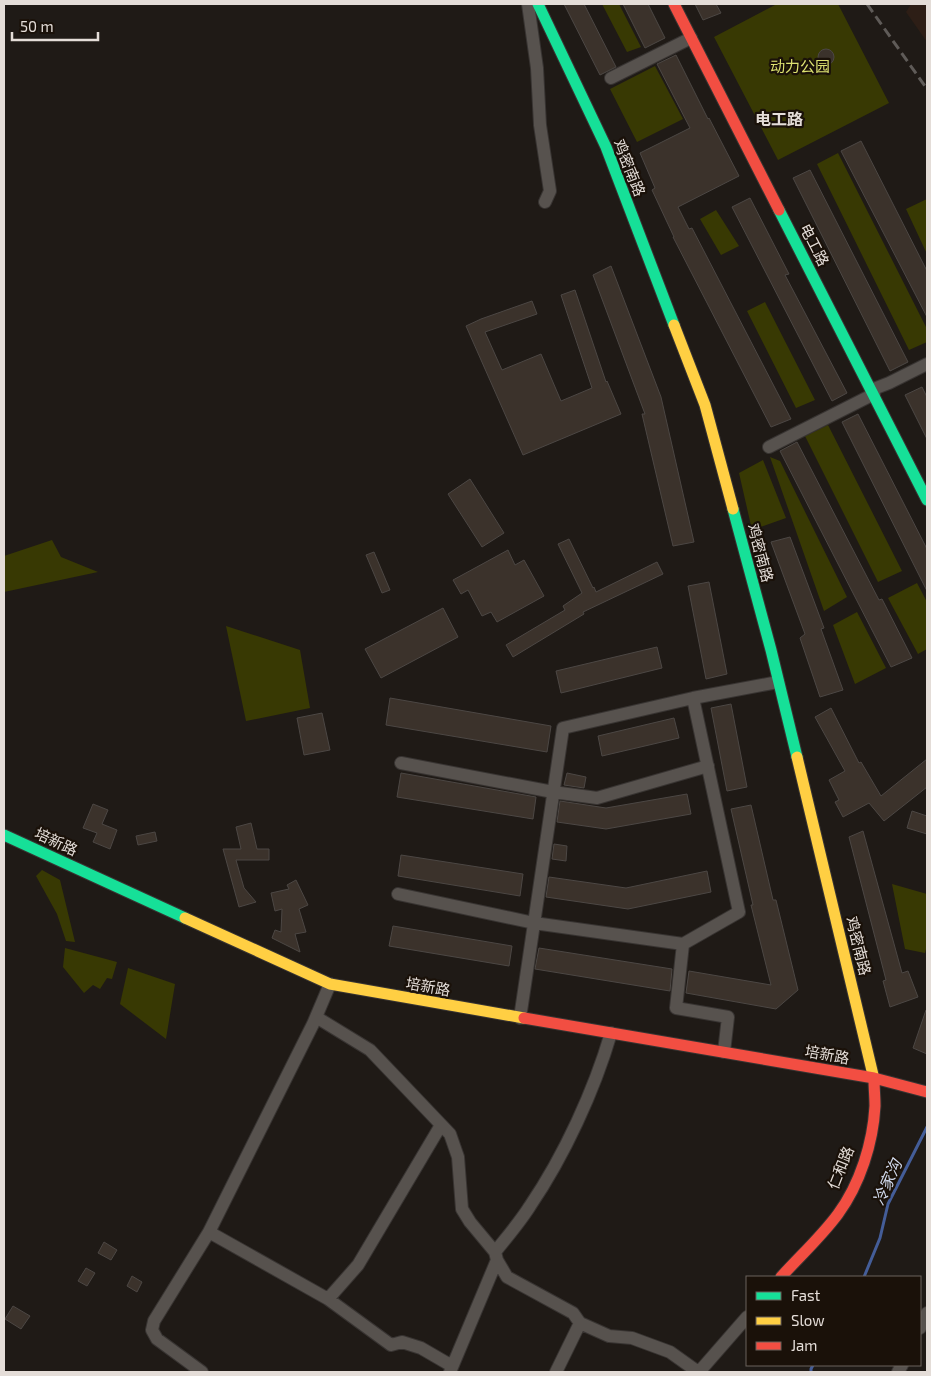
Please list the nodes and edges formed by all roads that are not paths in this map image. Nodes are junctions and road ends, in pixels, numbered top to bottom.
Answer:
1 (528, 4) edge
2 (538, 4) edge
3 (674, 4) edge
4 (691, 38) junction
5 (611, 78) dead end
6 (545, 202) dead end
7 (927, 364) edge
8 (872, 392) junction
9 (769, 447) dead end
10 (927, 500) edge
11 (778, 682) junction
12 (693, 698) junction
13 (401, 763) dead end
14 (708, 766) junction
15 (553, 792) junction
16 (4, 835) edge
17 (398, 894) dead end
18 (534, 923) junction
19 (683, 944) junction
20 (330, 984) junction
21 (316, 1017) junction
22 (520, 1018) junction
23 (611, 1033) junction
24 (724, 1052) junction
25 (874, 1078) junction
26 (925, 1087) edge
27 (441, 1125) junction
28 (209, 1232) junction
29 (496, 1256) junction
30 (782, 1276) edge
31 (328, 1299) junction
32 (927, 1313) edge
33 (746, 1318) edge
34 (580, 1323) junction
35 (921, 1326) edge
36 (451, 1369) edge
37 (202, 1372) edge
38 (556, 1372) edge
39 (699, 1372) edge

1 - 6 street
2 - 11 main road, 鸡密南路
3 - 4 main road, 电工路
4 - 5 street
4 - 8 main road, 电工路
7 - 8 street
8 - 9 street
8 - 10 main road, 电工路
11 - 12 street
11 - 25 main road, 鸡密南路
12 - 14 street
12 - 15 street
13 - 15 street
14 - 15 street
14 - 19 street
15 - 18 street
16 - 20 main road, 培新路
17 - 18 street
18 - 19 street
18 - 22 street
19 - 24 street
20 - 21 street
20 - 22 main road, 培新路
21 - 27 street
21 - 28 street
22 - 23 main road, 培新路
23 - 24 main road, 培新路
23 - 29 street
24 - 25 main road, 培新路
25 - 26 main road
25 - 30 main road, 仁和路
27 - 29 street
27 - 31 street
28 - 31 street
28 - 37 street
29 - 34 street
29 - 36 street
31 - 36 street
32 - 35 street
33 - 39 street
34 - 38 street
34 - 39 street

